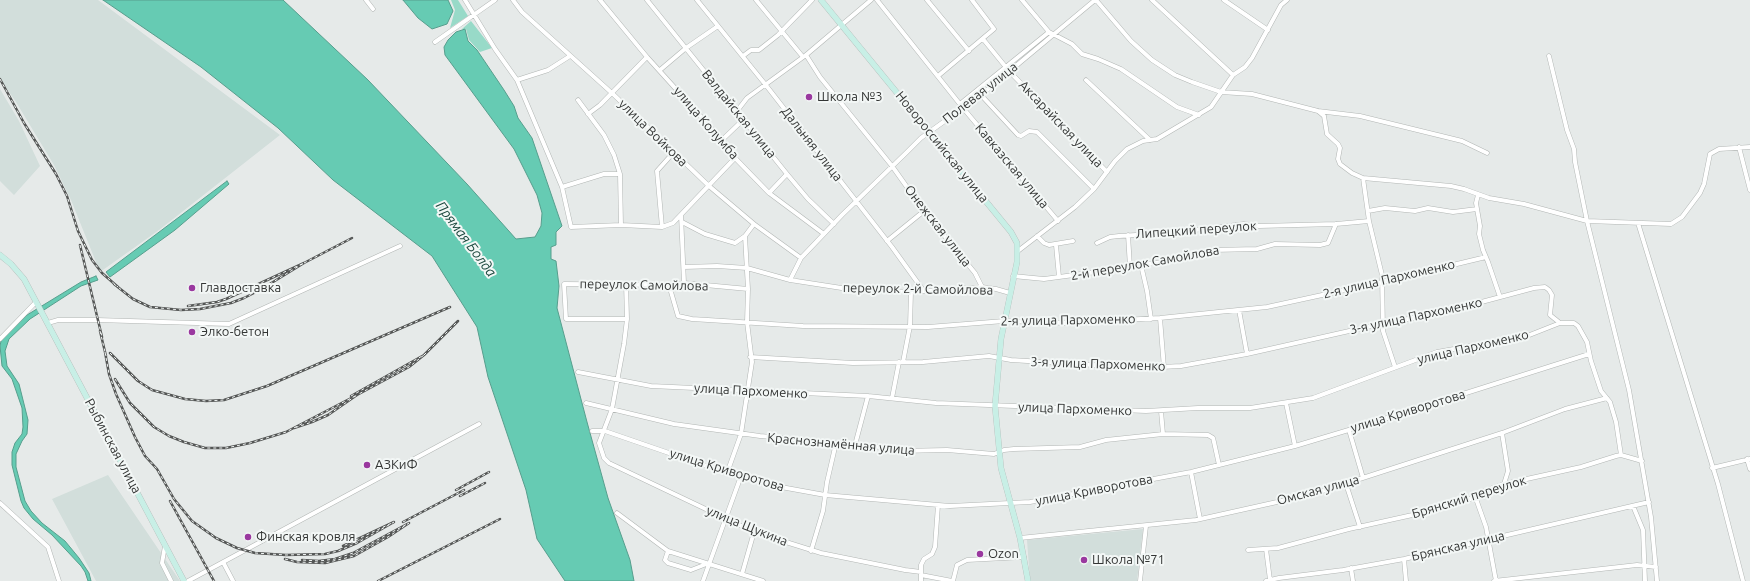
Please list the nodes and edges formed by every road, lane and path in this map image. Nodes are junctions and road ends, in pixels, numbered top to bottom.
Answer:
1 (366, 0) edge
2 (465, 0) edge
3 (495, 0) edge
4 (513, 0) edge
5 (600, 0) edge
6 (647, 0) edge
7 (697, 0) edge
8 (756, 0) edge
9 (812, 0) edge
10 (821, 0) edge
11 (871, 0) edge
12 (877, 0) edge
13 (927, 0) edge
14 (972, 0) edge
15 (1022, 0) edge
16 (1095, 0) edge
17 (1152, 0) edge
18 (1224, 0) edge
19 (1280, 0) edge
20 (1287, 0) edge
21 (1281, 5) junction
22 (373, 9) dead end
23 (474, 15) junction
24 (718, 26) junction
25 (842, 26) junction
26 (782, 30) junction
27 (1268, 30) junction
28 (1049, 32) junction
29 (1054, 34) junction
30 (983, 40) junction
31 (435, 42) dead end
32 (686, 48) junction
33 (969, 51) junction
34 (570, 56) junction
35 (743, 56) junction
36 (805, 56) junction
37 (1549, 56) dead end
38 (647, 57) junction
39 (1008, 69) junction
40 (660, 70) junction
41 (1233, 75) junction
42 (938, 76) junction
43 (517, 80) junction
44 (1086, 80) dead end
45 (765, 84) junction
46 (1220, 92) junction
47 (611, 94) junction
48 (981, 94) junction
49 (578, 100) dead end
50 (962, 106) junction
51 (737, 111) junction
52 (1318, 111) junction
53 (588, 114) junction
54 (1198, 115) junction
55 (744, 119) junction
56 (929, 132) junction
57 (722, 140) junction
58 (1150, 140) junction
59 (1740, 147) junction
60 (1750, 147) edge
61 (674, 152) junction
62 (1487, 153) dead end
63 (735, 158) junction
64 (892, 166) junction
65 (1107, 172) junction
66 (620, 174) junction
67 (787, 174) junction
68 (1363, 178) junction
69 (708, 186) junction
70 (562, 187) junction
71 (1094, 189) junction
72 (1750, 190) edge
73 (769, 193) junction
74 (1478, 195) junction
75 (857, 202) junction
76 (1477, 209) junction
77 (924, 211) junction
78 (1368, 211) junction
79 (681, 215) junction
80 (1058, 220) junction
81 (1369, 221) junction
82 (1587, 221) junction
83 (682, 222) junction
84 (1638, 223) junction
85 (754, 224) junction
86 (834, 224) junction
87 (1336, 224) junction
88 (621, 226) junction
89 (662, 227) junction
90 (824, 234) junction
91 (1128, 235) junction
92 (745, 236) junction
93 (1037, 236) junction
94 (887, 241) junction
95 (1073, 241) dead end
96 (1097, 243) dead end
97 (1056, 245) junction
98 (400, 246) dead end
99 (1018, 251) junction
100 (0, 255) edge
101 (1486, 257) junction
102 (801, 258) junction
103 (1141, 265) junction
104 (684, 267) junction
105 (1130, 267) junction
106 (747, 268) junction
107 (1013, 276) junction
108 (1059, 277) junction
109 (790, 280) junction
110 (1382, 282) junction
111 (626, 283) junction
112 (684, 283) junction
113 (669, 285) junction
114 (982, 287) junction
115 (748, 289) junction
116 (923, 290) junction
117 (911, 292) junction
118 (1010, 294) junction
119 (1500, 297) junction
120 (36, 302) junction
121 (1240, 310) junction
122 (1150, 318) junction
123 (1160, 318) junction
124 (627, 319) junction
125 (1004, 321) junction
126 (48, 322) junction
127 (747, 322) junction
128 (1560, 323) junction
129 (1382, 324) junction
130 (910, 326) junction
131 (0, 339) edge
132 (1247, 354) junction
133 (1589, 354) junction
134 (750, 357) junction
135 (999, 358) junction
136 (901, 362) junction
137 (1395, 367) junction
138 (1164, 368) junction
139 (578, 372) dead end
140 (618, 379) junction
141 (748, 391) junction
142 (868, 396) junction
143 (892, 398) junction
144 (1607, 398) junction
145 (586, 403) dead end
146 (1286, 403) junction
147 (995, 406) junction
148 (612, 409) junction
149 (1161, 411) junction
150 (479, 424) dead end
151 (1349, 430) junction
152 (592, 431) dead end
153 (605, 431) junction
154 (1502, 433) junction
155 (741, 434) junction
156 (1163, 434) junction
157 (836, 443) junction
158 (855, 445) junction
159 (1295, 446) junction
160 (999, 452) junction
161 (1621, 455) junction
162 (1749, 459) edge
163 (1642, 461) junction
164 (1219, 464) junction
165 (1712, 468) junction
166 (1750, 469) edge
167 (1191, 472) junction
168 (727, 473) junction
169 (741, 476) junction
170 (1363, 478) junction
171 (1346, 484) junction
172 (1504, 484) junction
173 (825, 495) junction
174 (1475, 496) junction
175 (1649, 502) junction
176 (0, 503) edge
177 (1009, 503) junction
178 (938, 506) junction
179 (1633, 506) junction
180 (616, 513) dead end
181 (726, 519) junction
182 (1200, 519) junction
183 (1146, 526) junction
184 (1360, 527) junction
185 (754, 532) junction
186 (1020, 538) junction
187 (1489, 539) junction
188 (165, 546) junction
189 (1266, 549) junction
190 (1248, 550) dead end
191 (668, 551) junction
192 (811, 551) junction
193 (1024, 557) junction
194 (1404, 559) junction
195 (223, 562) junction
196 (709, 563) junction
197 (1644, 565) junction
198 (1656, 567) junction
199 (1351, 568) junction
200 (921, 573) junction
201 (742, 574) junction
202 (1303, 574) junction
203 (749, 576) junction
204 (1268, 580) edge
205 (59, 581) edge
206 (171, 581) edge
207 (184, 581) edge
208 (188, 581) edge
209 (233, 581) edge
210 (702, 581) edge
211 (746, 581) edge
212 (763, 581) edge
213 (920, 581) edge
214 (952, 581) edge
215 (1028, 581) edge
216 (1140, 581) edge
217 (1304, 581) edge
218 (1353, 581) edge
219 (1406, 581) edge
220 (1495, 581) edge
221 (1645, 581) edge
222 (1657, 581) edge
223 (1743, 581) edge

1 - 22 street
2 - 23 street
3 - 23 street
4 - 34 street, улица Войкова
5 - 38 street, улица Колумба
6 - 32 street, Валдайская улица
7 - 24 street, Дальняя улица
8 - 26 street, Онежская улица
9 - 26 street
10 - 25 street, Новороссийская улица
11 - 25 street
12 - 42 street, Кавказская улица
13 - 33 street
14 - 30 street
15 - 28 street
16 - 29 street, Полевая улица
16 - 46 street
17 - 41 street
18 - 27 street
19 - 21 street
20 - 21 street
21 - 27 street
23 - 31 street
23 - 43 street
24 - 32 street
24 - 35 street, Дальняя улица
25 - 36 street
25 - 56 street, Новороссийская улица
26 - 35 street
26 - 36 street, Онежская улица
27 - 41 street
28 - 29 street
28 - 39 street
29 - 39 street, Полевая улица
29 - 54 street
30 - 33 street
30 - 39 street, Аксарайская улица
32 - 40 street
32 - 51 street, Валдайская улица
33 - 42 street
34 - 43 street
34 - 47 street, улица Войкова
35 - 45 street, Дальняя улица
36 - 45 street
36 - 64 street, Онежская улица
37 - 82 street
38 - 40 street, улица Колумба
38 - 47 street
39 - 48 street, Полевая улица
39 - 50 street
39 - 65 street, Аксарайская улица
40 - 57 street, улица Колумба
41 - 46 street
42 - 50 street, Кавказская улица
43 - 70 street
44 - 58 street
45 - 51 street
45 - 75 street, Дальняя улица
46 - 52 street
46 - 54 street
47 - 53 street
47 - 61 street, улица Войкова
48 - 50 street, Полевая улица
48 - 71 street
49 - 53 street
50 - 56 street, Полевая улица
50 - 80 street, Кавказская улица
51 - 55 street, Валдайская улица
52 - 62 street
52 - 68 street
53 - 66 street
54 - 58 street
55 - 57 street
55 - 67 street, Валдайская улица
56 - 64 street, Полевая улица
56 - 99 street, Новороссийская улица
57 - 63 street, улица Колумба
58 - 65 street
59 - 60 street
59 - 72 street
59 - 84 street
61 - 69 street, улица Войкова
61 - 89 street
63 - 69 street
63 - 73 street, улица Колумба
64 - 75 street, Полевая улица
64 - 77 street, Онежская улица
65 - 71 street
66 - 70 street
66 - 88 street
67 - 73 street
67 - 86 street, Валдайская улица
68 - 74 street
68 - 78 street
69 - 79 street
69 - 85 street, улица Войкова
70 - 88 street
71 - 80 street
73 - 90 street, улица Колумба
74 - 76 street
74 - 82 street
75 - 86 street, Полевая улица
75 - 94 street, Дальняя улица
76 - 78 street
76 - 101 street
77 - 94 street
77 - 114 street, Онежская улица
78 - 81 street
79 - 83 street
79 - 89 street
80 - 93 street
81 - 87 street, Липецкий переулок
81 - 110 street
82 - 84 street
82 - 163 street
83 - 92 street
83 - 104 street
84 - 165 street
85 - 92 street
85 - 102 street, улица Войкова
86 - 90 street, Полевая улица
87 - 91 street, Липецкий переулок
87 - 103 street, 2-й переулок Самойлова
88 - 89 street
90 - 102 street, Полевая улица
91 - 96 street, Липецкий переулок
91 - 105 street
92 - 106 street
93 - 97 street
93 - 99 street
94 - 116 street, Дальняя улица
95 - 97 street
97 - 108 street
98 - 126 street
99 - 107 street
100 - 120 street
101 - 110 street, 2-я улица Пархоменко
101 - 119 street
102 - 109 street, Полевая улица
103 - 105 street, 2-й переулок Самойлова
103 - 122 street
104 - 106 street, переулок 2-й Самойлова
104 - 112 street
105 - 108 street, 2-й переулок Самойлова
106 - 109 street, переулок 2-й Самойлова
106 - 115 street
107 - 108 street, 2-й переулок Самойлова
107 - 118 street
109 - 117 street, переулок 2-й Самойлова
110 - 121 street, 2-я улица Пархоменко
110 - 129 street
111 - 113 street, переулок Самойлова
111 - 124 street
111 - 124 street, переулок Самойлова
112 - 113 street, переулок Самойлова
112 - 115 street, переулок Самойлова
113 - 127 street, 2-я улица Пархоменко
114 - 116 street, переулок 2-й Самойлова
114 - 118 street, переулок 2-й Самойлова
115 - 127 street
116 - 117 street, переулок 2-й Самойлова
117 - 130 street
118 - 125 street
119 - 128 street, 3-я улица Пархоменко
119 - 129 street, 3-я улица Пархоменко
120 - 126 street, Рыбинская улица
120 - 131 street
121 - 123 street, 2-я улица Пархоменко
121 - 132 street
122 - 123 street, 2-я улица Пархоменко
122 - 125 street, 2-я улица Пархоменко
123 - 138 street
124 - 140 street
125 - 130 street, 2-я улица Пархоменко
125 - 135 street
126 - 188 street, Рыбинская улица
127 - 130 street, 2-я улица Пархоменко
127 - 134 street
128 - 133 street
128 - 137 street, улица Пархоменко
129 - 132 street, 3-я улица Пархоменко
129 - 137 street
130 - 136 street
132 - 138 street, 3-я улица Пархоменко
133 - 144 street
133 - 151 street, улица Криворотова
134 - 136 street, 3-я улица Пархоменко
134 - 141 street
135 - 136 street, 3-я улица Пархоменко
135 - 138 street, 3-я улица Пархоменко
135 - 147 street
136 - 143 street
137 - 146 street, улица Пархоменко
139 - 140 street, улица Пархоменко
140 - 141 street, улица Пархоменко
140 - 148 street
141 - 142 street, улица Пархоменко
141 - 155 street
142 - 143 street, улица Пархоменко
142 - 158 street
143 - 147 street, улица Пархоменко
144 - 154 street, Омская улица
144 - 161 street
145 - 148 street, Краснознамённая улица
146 - 149 street, улица Пархоменко
146 - 159 street
147 - 149 street, улица Пархоменко
147 - 160 street
148 - 153 street
148 - 155 street, Краснознамённая улица
149 - 156 street
150 - 195 street
151 - 159 street, улица Криворотова
151 - 170 street
152 - 153 street, улица Криворотова
153 - 168 street, улица Криворотова
153 - 181 street, улица Щукина
154 - 170 street, Омская улица
154 - 172 street
155 - 157 street, Краснознамённая улица
155 - 168 street
156 - 160 street, Краснознамённая улица
156 - 164 street, Краснознамённая улица
157 - 158 street, Краснознамённая улица
157 - 173 street
158 - 160 street, Краснознамённая улица
159 - 164 street, улица Криворотова
160 - 177 street
161 - 163 street
161 - 172 street, Брянский переулок
162 - 165 street
162 - 166 street
163 - 175 street
164 - 167 street, улица Криворотова
165 - 223 street
167 - 177 street, улица Криворотова
167 - 182 street
168 - 169 street, улица Криворотова
169 - 173 street, улица Криворотова
169 - 181 street
170 - 171 street, Омская улица
171 - 182 street, Омская улица
171 - 184 street
172 - 174 street, Брянский переулок
173 - 178 street, улица Криворотова
173 - 192 street
174 - 184 street, Брянский переулок
174 - 187 street
175 - 179 street, Брянская улица
175 - 198 street
176 - 205 street
177 - 178 street, улица Криворотова
177 - 186 street
178 - 200 street
179 - 187 street, Брянская улица
179 - 197 street
180 - 191 street
181 - 185 street, улица Щукина
181 - 196 street
182 - 183 street, Омская улица
183 - 186 street, Омская улица
183 - 216 street
184 - 189 street, Брянский переулок
185 - 192 street, улица Щукина
185 - 201 street
186 - 193 street
187 - 194 street, Брянская улица
187 - 220 street
188 - 206 street
188 - 207 street, Рыбинская улица
189 - 190 street, Брянский переулок
189 - 204 street
191 - 196 street
191 - 196 street
192 - 200 street, улица Щукина
193 - 214 street
193 - 215 street
194 - 199 street, Брянская улица
194 - 219 street
195 - 208 street
195 - 209 street
196 - 201 street
196 - 210 street
197 - 198 street
197 - 220 street
197 - 221 street
198 - 222 street
199 - 202 street, Брянская улица
199 - 218 street
200 - 213 street
200 - 214 street, улица Щукина
201 - 203 street
202 - 204 street, Брянская улица
202 - 217 street
203 - 211 street
203 - 212 street

